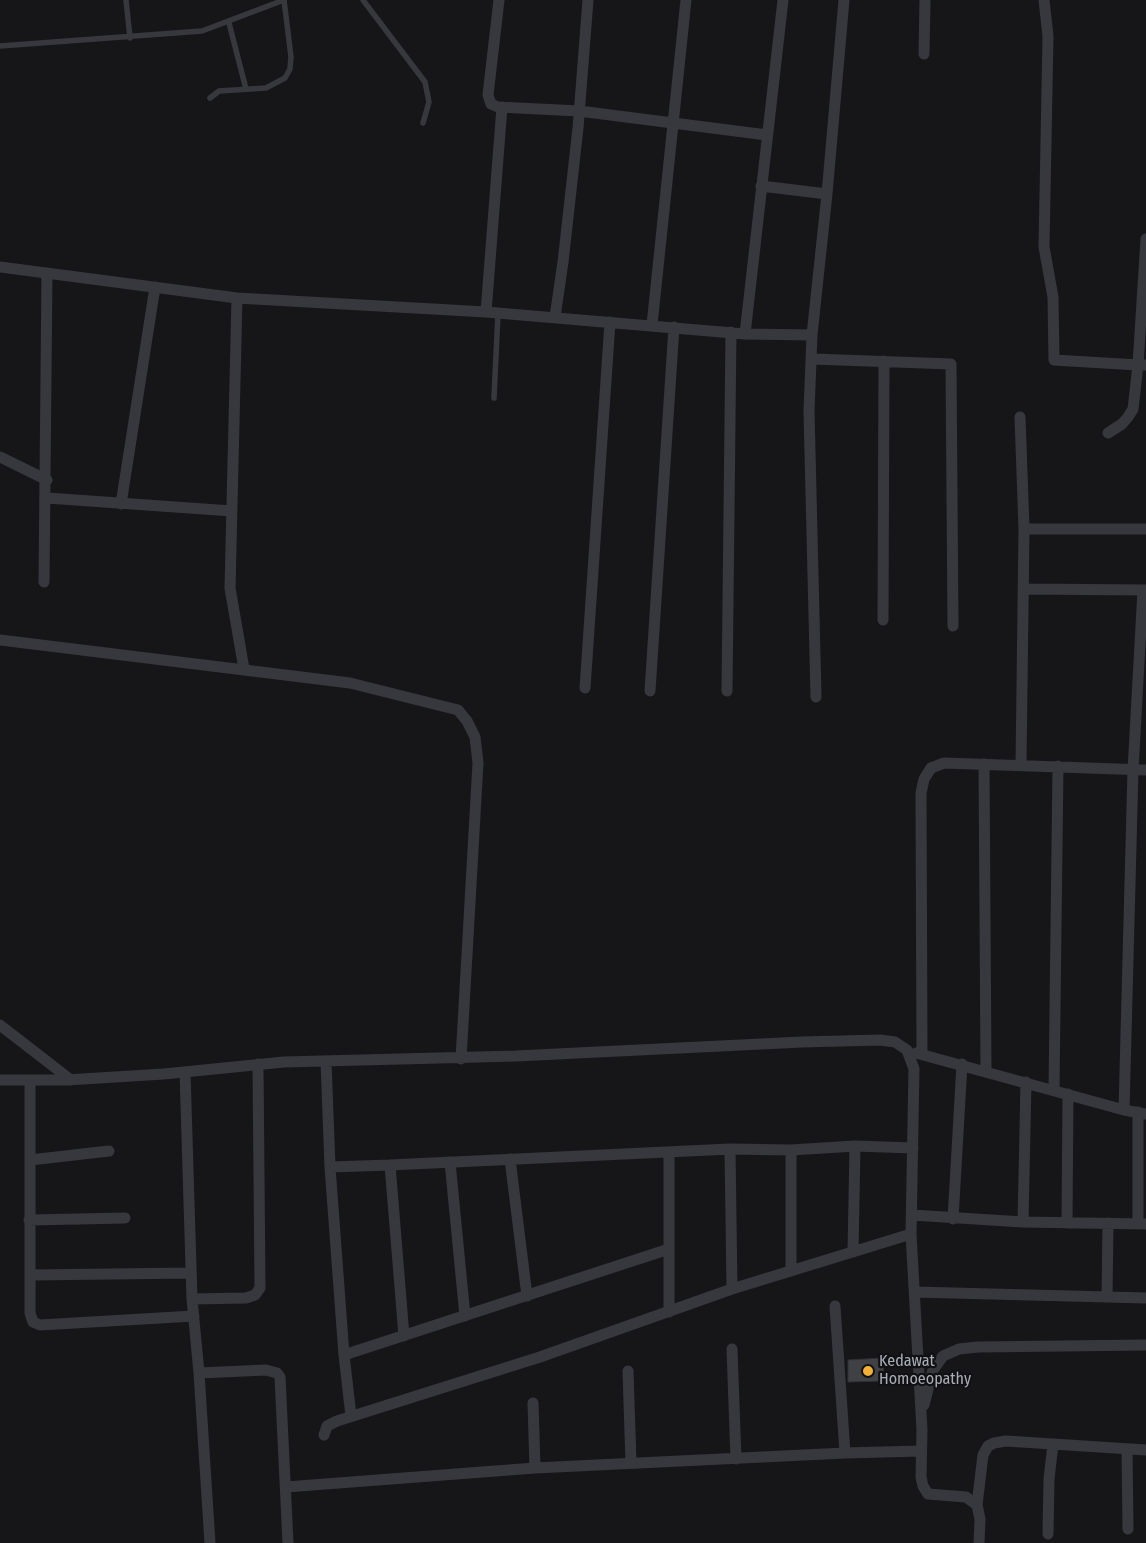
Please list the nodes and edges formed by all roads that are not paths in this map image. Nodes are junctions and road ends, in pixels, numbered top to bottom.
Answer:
1 (126, 0) edge
2 (284, 0) edge
3 (363, 0) edge
4 (499, 0) edge
5 (588, 0) edge
6 (686, 0) edge
7 (783, 0) edge
8 (844, 0) edge
9 (925, 0) edge
10 (1044, 0) edge
11 (229, 23) junction
12 (130, 38) junction
13 (0, 46) edge
14 (924, 54) dead end
15 (246, 89) junction
16 (210, 98) dead end
17 (502, 107) junction
18 (579, 111) junction
19 (674, 123) junction
20 (423, 124) dead end
21 (767, 135) junction
22 (761, 186) junction
23 (827, 194) junction
24 (1146, 239) edge
25 (0, 267) edge
26 (48, 273) junction
27 (154, 287) junction
28 (237, 298) junction
29 (486, 312) junction
30 (498, 312) junction
31 (555, 316) junction
32 (610, 322) junction
33 (652, 325) junction
34 (674, 327) junction
35 (731, 332) junction
36 (745, 334) junction
37 (812, 335) junction
38 (813, 359) junction
39 (884, 361) junction
40 (1142, 365) edge
41 (494, 398) dead end
42 (1020, 417) dead end
43 (1108, 433) dead end
44 (0, 457) edge
45 (47, 480) junction
46 (46, 498) junction
47 (122, 504) junction
48 (232, 512) junction
49 (1024, 528) junction
50 (1146, 529) edge
51 (44, 582) dead end
52 (1024, 589) junction
53 (1144, 590) edge
54 (883, 620) dead end
55 (953, 626) dead end
56 (0, 640) edge
57 (244, 668) junction
58 (585, 688) dead end
59 (650, 691) dead end
60 (727, 691) dead end
61 (816, 697) dead end
62 (984, 764) junction
63 (1022, 765) junction
64 (1058, 766) junction
65 (1133, 770) junction
66 (1146, 770) edge
67 (0, 1025) edge
68 (908, 1050) junction
69 (922, 1054) junction
70 (461, 1058) junction
71 (326, 1061) junction
72 (258, 1064) junction
73 (962, 1064) junction
74 (986, 1070) junction
75 (186, 1072) junction
76 (0, 1080) edge
77 (30, 1080) junction
78 (72, 1080) junction
79 (1026, 1082) junction
80 (1054, 1090) junction
81 (1068, 1094) junction
82 (1124, 1110) junction
83 (1142, 1113) edge
84 (855, 1146) junction
85 (913, 1148) junction
86 (730, 1149) junction
87 (791, 1150) junction
88 (109, 1152) dead end
89 (669, 1152) junction
90 (510, 1159) junction
91 (30, 1160) junction
92 (450, 1162) junction
93 (390, 1165) junction
94 (330, 1168) junction
95 (912, 1215) junction
96 (125, 1218) dead end
97 (954, 1219) junction
98 (29, 1220) junction
99 (1023, 1222) junction
100 (1067, 1223) junction
101 (1108, 1223) junction
102 (1142, 1224) edge
103 (911, 1234) junction
104 (669, 1249) junction
105 (853, 1252) junction
106 (791, 1270) junction
107 (191, 1273) junction
108 (30, 1275) junction
109 (732, 1290) junction
110 (915, 1292) junction
111 (527, 1296) junction
112 (1107, 1297) junction
113 (1146, 1298) edge
114 (192, 1299) junction
115 (835, 1306) dead end
116 (669, 1312) junction
117 (194, 1316) junction
118 (465, 1316) junction
119 (404, 1336) junction
120 (1146, 1345) edge
121 (732, 1349) dead end
122 (344, 1355) junction
123 (628, 1371) dead end
124 (199, 1373) junction
125 (533, 1402) dead end
126 (921, 1413) junction
127 (351, 1416) junction
128 (324, 1436) dead end
129 (1053, 1444) junction
130 (1127, 1449) junction
131 (1146, 1450) edge
132 (921, 1451) junction
133 (845, 1453) junction
134 (736, 1459) junction
135 (631, 1463) junction
136 (535, 1468) junction
137 (286, 1487) junction
138 (977, 1505) junction
139 (1128, 1529) dead end
140 (1048, 1534) dead end
141 (210, 1543) edge
142 (288, 1543) edge
143 (979, 1543) edge

1 - 12 lane
2 - 11 lane
2 - 15 lane
3 - 20 lane
4 - 17 street
5 - 18 street
6 - 19 street
7 - 21 street
8 - 23 street
9 - 14 street
10 - 40 street
11 - 12 lane
11 - 15 lane
12 - 13 lane
15 - 16 lane
17 - 18 street
17 - 29 street
18 - 19 street
18 - 31 street
19 - 21 street
19 - 33 street
21 - 22 street
22 - 23 street
22 - 36 street
23 - 37 street
24 - 40 street
25 - 26 street
26 - 27 street
26 - 45 street
27 - 28 street
27 - 47 street
28 - 29 street
28 - 48 street
29 - 30 street
30 - 31 street
30 - 41 lane
31 - 32 street
32 - 33 street
32 - 58 street
33 - 34 street
34 - 35 street
34 - 59 street
35 - 36 street
35 - 60 street
36 - 37 street
37 - 38 street
38 - 39 street
38 - 61 street
39 - 54 street
39 - 55 street
40 - 43 street
42 - 49 street
44 - 45 street
45 - 46 street
46 - 47 street
46 - 51 street
47 - 48 street
48 - 57 street
49 - 50 street
49 - 52 street
52 - 53 street
52 - 63 street
53 - 65 street
56 - 57 street
57 - 70 street
62 - 63 street
62 - 69 street
62 - 74 street
63 - 64 street
64 - 65 street
64 - 80 street
65 - 66 street
65 - 82 street
67 - 78 street
68 - 69 street
68 - 70 street
68 - 85 street
69 - 73 street
70 - 71 street
71 - 72 street
71 - 94 street
72 - 75 street
72 - 114 street
73 - 74 street
73 - 97 street
74 - 79 street
75 - 78 street
75 - 107 street
76 - 77 street
77 - 78 street
77 - 91 street
79 - 80 street
79 - 99 street
80 - 81 street
81 - 82 street
81 - 100 street
82 - 83 street
83 - 102 street
84 - 85 street
84 - 87 street
84 - 105 street
85 - 95 street
86 - 87 street
86 - 89 street
86 - 109 street
87 - 106 street
88 - 91 street
89 - 90 street
89 - 104 street
90 - 92 street
90 - 111 street
91 - 98 street
92 - 93 street
92 - 118 street
93 - 94 street
93 - 119 street
94 - 122 street
95 - 97 street
95 - 103 street
96 - 98 street
97 - 99 street
98 - 108 street
99 - 100 street
100 - 101 street
101 - 102 street
101 - 112 street
103 - 105 street
103 - 110 street
104 - 111 street
104 - 116 street
105 - 106 street
106 - 109 street
107 - 108 street
107 - 114 street
108 - 117 street
109 - 116 street
110 - 112 street
110 - 126 street
111 - 118 street
112 - 113 street
114 - 117 street
115 - 133 street
116 - 127 street
117 - 124 street
118 - 119 street
119 - 122 street
120 - 126 street
121 - 134 street
122 - 127 street
123 - 135 street
124 - 137 street
124 - 141 street
125 - 136 street
126 - 132 street
127 - 128 street
129 - 130 street
129 - 138 street
129 - 140 street
130 - 131 street
130 - 139 street
132 - 133 street
132 - 138 street
133 - 134 street
134 - 135 street
135 - 136 street
136 - 137 street
137 - 142 street
138 - 143 street

